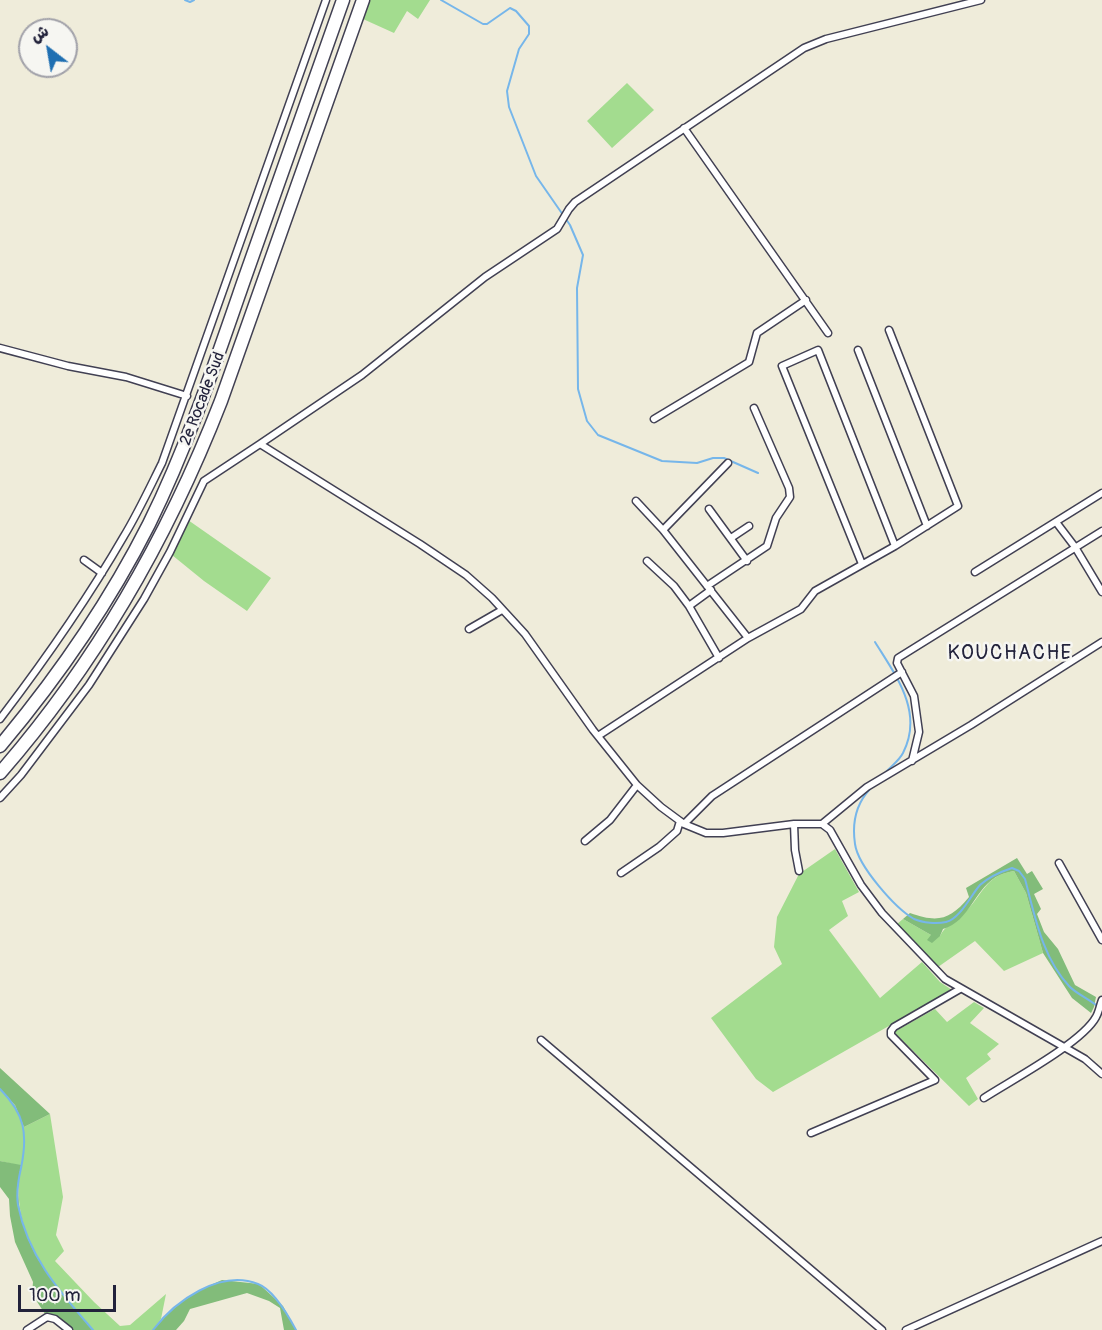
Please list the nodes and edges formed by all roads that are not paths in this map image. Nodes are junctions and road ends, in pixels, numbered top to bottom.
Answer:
1 (326, 0) edge
2 (344, 0) edge
3 (363, 0) edge
4 (981, 0) edge
5 (684, 128) junction
6 (806, 300) junction
7 (889, 330) dead end
8 (828, 333) dead end
9 (0, 348) edge
10 (858, 350) dead end
11 (187, 396) junction
12 (754, 408) dead end
13 (654, 419) dead end
14 (260, 444) junction
15 (728, 463) dead end
16 (1102, 493) edge
17 (636, 501) dead end
18 (709, 509) dead end
19 (1056, 522) junction
20 (749, 526) dead end
21 (927, 526) junction
22 (663, 530) junction
23 (1102, 531) edge
24 (731, 538) junction
25 (895, 546) junction
26 (1075, 547) junction
27 (84, 560) dead end
28 (647, 561) dead end
29 (747, 561) junction
30 (862, 564) junction
31 (102, 573) junction
32 (975, 573) dead end
33 (709, 588) junction
34 (1102, 592) edge
35 (688, 606) junction
36 (502, 610) junction
37 (469, 629) dead end
38 (748, 638) junction
39 (1102, 642) edge
40 (719, 658) junction
41 (902, 672) junction
42 (0, 718) edge
43 (598, 736) junction
44 (0, 746) edge
45 (912, 760) junction
46 (0, 773) edge
47 (637, 785) junction
48 (0, 798) edge
49 (682, 822) junction
50 (794, 824) junction
51 (822, 824) junction
52 (585, 841) dead end
53 (1059, 863) dead end
54 (800, 871) dead end
55 (621, 873) dead end
56 (1102, 940) edge
57 (960, 989) junction
58 (1102, 1000) edge
59 (541, 1040) dead end
60 (1064, 1048) junction
61 (1102, 1074) edge
62 (984, 1098) dead end
63 (811, 1133) dead end
64 (1102, 1240) edge
65 (27, 1330) edge
66 (69, 1330) edge
67 (882, 1330) edge
68 (906, 1330) edge

1 - 11 street
2 - 44 highway, 2e Rocade Sud
3 - 46 highway, 2e Rocade Sud
4 - 5 street
5 - 6 street
5 - 14 street
6 - 8 street
6 - 13 street
7 - 21 street
9 - 11 street
10 - 21 street
11 - 31 street
12 - 29 street
14 - 36 street
14 - 48 street
15 - 22 street
16 - 19 street
17 - 22 street
18 - 24 street
19 - 26 street
19 - 32 street
20 - 24 street
21 - 25 street
22 - 33 street
23 - 26 street
24 - 29 street
25 - 30 street
25 - 30 street
26 - 34 street
26 - 41 street
27 - 31 street
28 - 35 street
29 - 33 street
30 - 38 street
31 - 42 street
33 - 35 street
33 - 38 street
35 - 40 street
36 - 37 street
36 - 43 street
38 - 40 street
39 - 45 street
40 - 43 street
41 - 45 street
41 - 49 street
43 - 47 street
45 - 51 street
47 - 49 street
47 - 52 street
49 - 50 street
49 - 55 street
50 - 51 street
50 - 54 street
51 - 57 street
53 - 56 street
57 - 60 street
57 - 63 street
58 - 60 street
59 - 67 street
60 - 61 street
60 - 62 street
64 - 68 street
65 - 66 street

